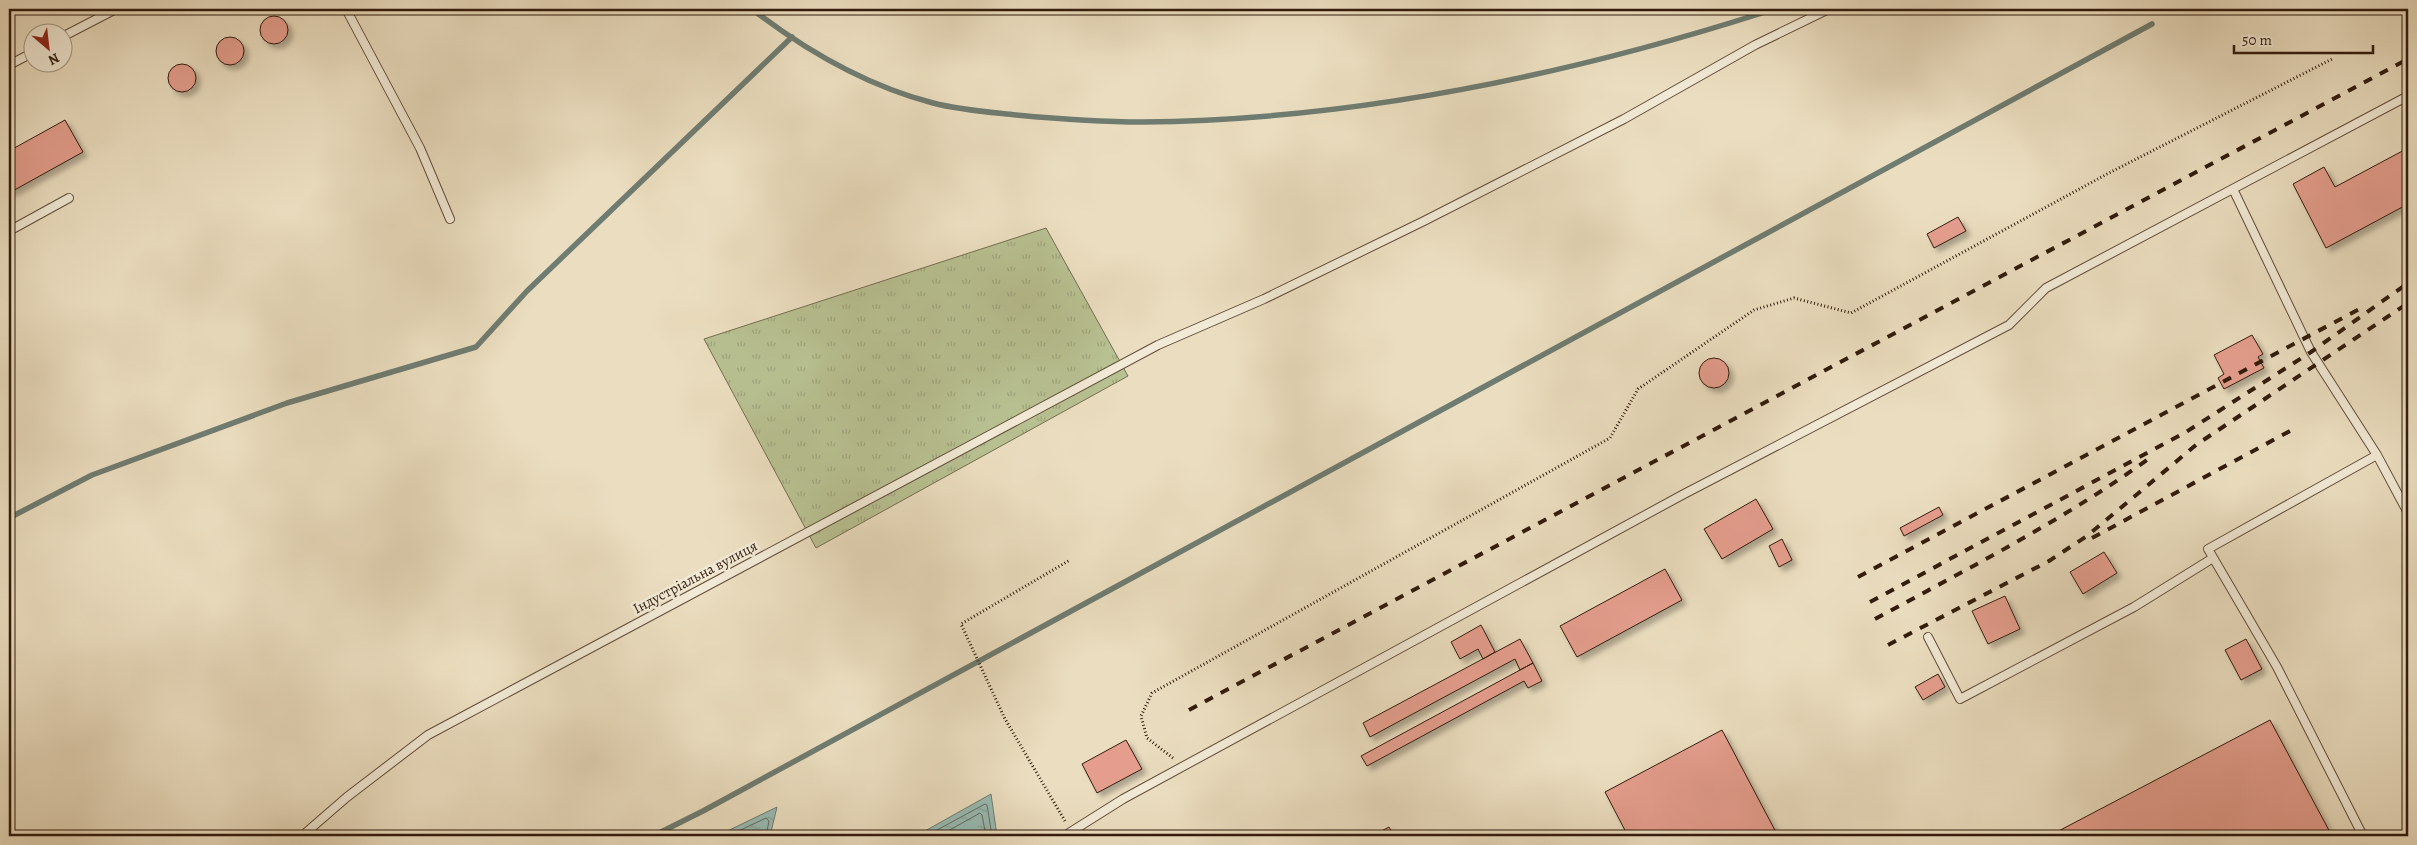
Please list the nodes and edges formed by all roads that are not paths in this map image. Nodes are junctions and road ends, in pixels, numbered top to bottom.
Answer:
1 (116, 9) edge
2 (346, 9) edge
3 (1829, 9) edge
4 (72, 32) edge
5 (22, 58) edge
6 (9, 65) edge
7 (2408, 96) edge
8 (2233, 189) junction
9 (69, 198) dead end
10 (450, 219) dead end
11 (9, 231) edge
12 (2377, 455) junction
13 (2408, 513) edge
14 (2214, 558) junction
15 (1928, 637) dead end
16 (1067, 834) edge
17 (302, 836) edge
18 (2363, 836) edge

1 - 4 lane
2 - 10 lane
3 - 17 lane, Індустріальна вулиця
5 - 6 lane
7 - 8 lane
8 - 12 lane
8 - 16 lane
9 - 11 lane
12 - 13 lane
12 - 14 lane
14 - 15 lane
14 - 18 lane

